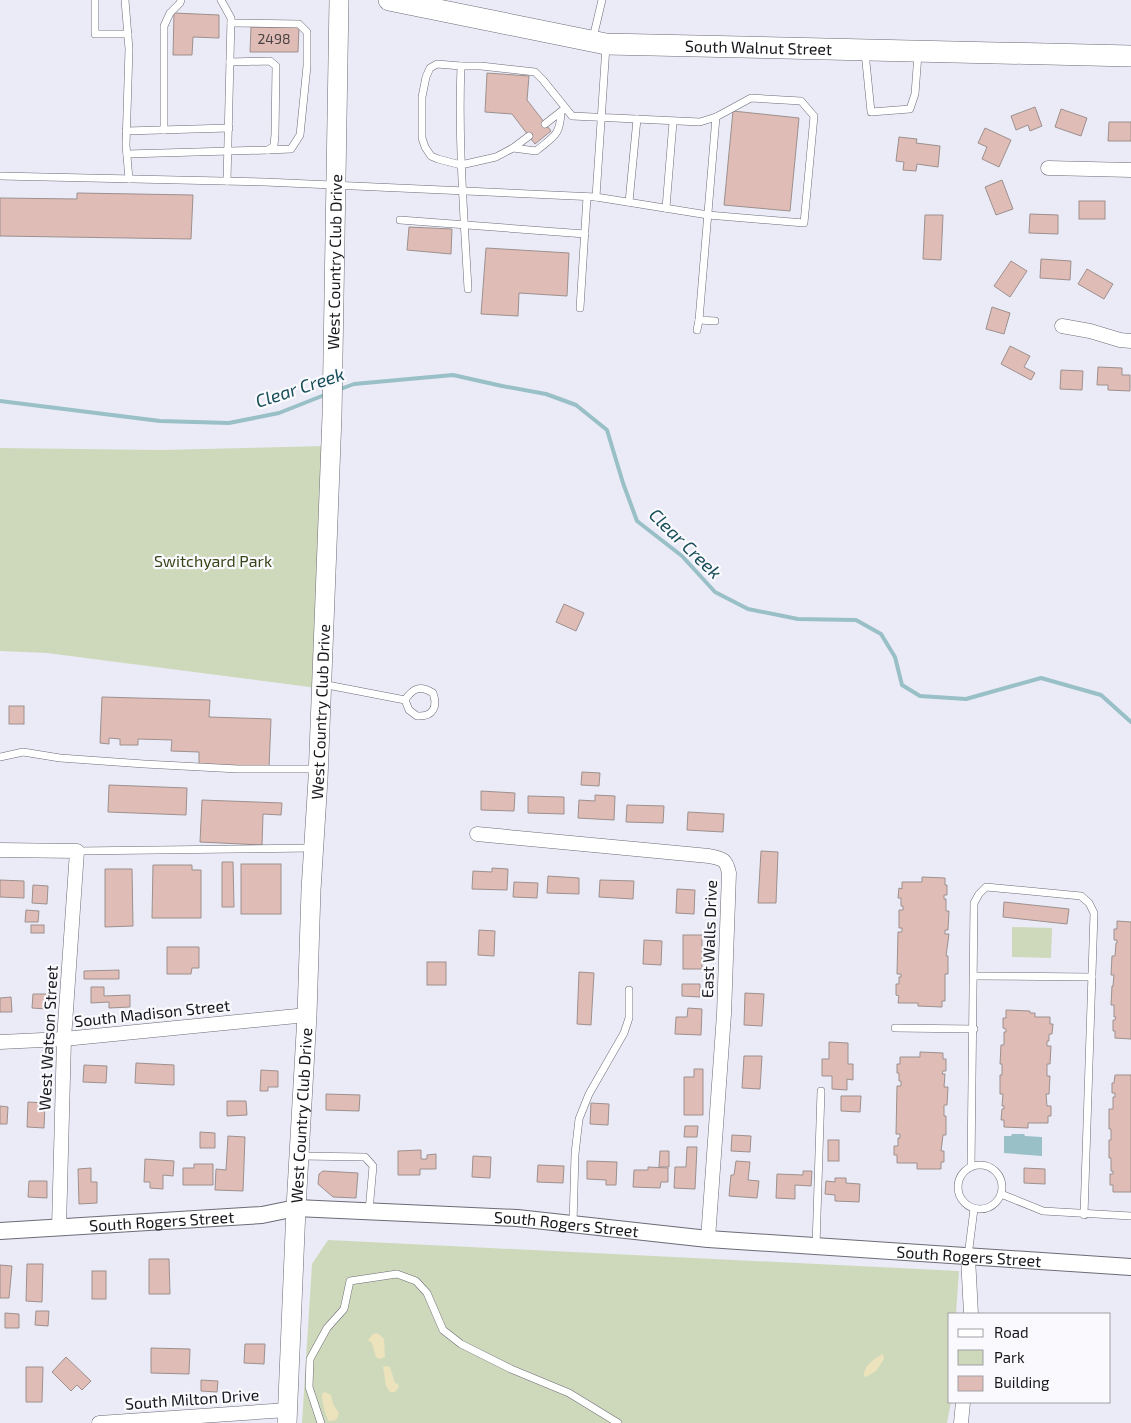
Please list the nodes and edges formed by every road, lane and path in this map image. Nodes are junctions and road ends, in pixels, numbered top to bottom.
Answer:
1 (95, 0) edge
2 (127, 0) edge
3 (181, 0) edge
4 (221, 0) edge
5 (339, 0) edge
6 (602, 0) edge
7 (401, 1) edge
8 (231, 24) junction
9 (128, 34) junction
10 (599, 42) junction
11 (865, 50) junction
12 (918, 51) junction
13 (1131, 56) edge
14 (230, 62) junction
15 (461, 66) junction
16 (563, 110) junction
17 (601, 116) junction
18 (716, 117) junction
19 (637, 120) junction
20 (673, 122) junction
21 (545, 124) dead end
22 (228, 128) junction
23 (164, 130) junction
24 (126, 131) junction
25 (529, 136) dead end
26 (513, 148) junction
27 (228, 150) junction
28 (268, 150) junction
29 (127, 154) junction
30 (461, 166) junction
31 (1048, 168) dead end
32 (1131, 170) edge
33 (0, 176) edge
34 (129, 179) junction
35 (227, 181) junction
36 (336, 186) junction
37 (462, 191) junction
38 (587, 196) junction
39 (596, 197) junction
40 (630, 202) junction
41 (666, 208) junction
42 (708, 215) junction
43 (400, 220) dead end
44 (464, 225) junction
45 (585, 234) junction
46 (468, 289) dead end
47 (580, 308) dead end
48 (699, 320) junction
49 (715, 322) dead end
50 (1062, 326) dead end
51 (697, 330) dead end
52 (1131, 341) edge
53 (322, 684) junction
54 (405, 700) junction
55 (0, 757) edge
56 (318, 770) junction
57 (477, 834) dead end
58 (314, 848) junction
59 (0, 850) edge
60 (77, 851) junction
61 (974, 976) junction
62 (1092, 977) junction
63 (629, 990) dead end
64 (307, 1015) junction
65 (894, 1028) dead end
66 (974, 1029) junction
67 (64, 1039) junction
68 (0, 1042) edge
69 (821, 1091) dead end
70 (299, 1156) junction
71 (972, 1167) junction
72 (1001, 1194) junction
73 (296, 1208) junction
74 (974, 1208) junction
75 (369, 1212) junction
76 (1084, 1215) junction
77 (1131, 1216) edge
78 (573, 1224) junction
79 (60, 1227) junction
80 (0, 1231) edge
81 (708, 1239) junction
82 (816, 1247) junction
83 (968, 1257) junction
84 (1131, 1267) edge
85 (971, 1313) edge
86 (963, 1403) edge
87 (287, 1417) edge
88 (100, 1423) edge
89 (321, 1423) edge
90 (618, 1423) edge
91 (961, 1423) edge

1 - 9 lane
2 - 9 lane
3 - 23 lane
4 - 8 lane
5 - 36 main road, West Country Club Drive
6 - 10 lane
7 - 10 main road, South Walnut Street
8 - 14 lane
8 - 28 lane
9 - 24 lane
10 - 11 main road, South Walnut Street
10 - 17 lane
11 - 12 main road, South Walnut Street
11 - 12 lane
12 - 13 main road, South Walnut Street
14 - 22 lane
14 - 28 lane
15 - 16 lane
15 - 30 lane
15 - 30 lane
16 - 17 lane
16 - 21 lane
16 - 26 lane
17 - 19 lane
17 - 39 lane
18 - 20 lane
18 - 42 lane
18 - 42 lane
19 - 20 lane
19 - 40 lane
20 - 41 lane
22 - 23 lane
22 - 27 lane
23 - 24 lane
24 - 29 lane
25 - 26 lane
26 - 30 lane
27 - 28 lane
27 - 29 lane
27 - 35 lane
29 - 34 lane
30 - 37 lane
31 - 32 street
33 - 34 lane
34 - 35 lane
35 - 36 lane
36 - 37 lane
36 - 53 main road, West Country Club Drive
37 - 38 lane
37 - 44 lane
38 - 39 lane
38 - 45 lane
39 - 40 lane
40 - 41 lane
41 - 42 lane
42 - 48 lane
43 - 44 lane
44 - 45 lane
44 - 46 lane
45 - 47 lane
48 - 49 lane
48 - 51 lane
50 - 52 street
53 - 54 lane
53 - 56 main road, West Country Club Drive
54 - 54 lane
55 - 56 lane
56 - 58 main road, West Country Club Drive
57 - 81 street, East Walls Drive
58 - 60 lane
58 - 64 main road, West Country Club Drive
59 - 60 street
60 - 67 street, West Watson Street
61 - 62 lane
61 - 62 lane
61 - 66 lane
62 - 76 lane
63 - 78 lane
64 - 67 street, South Madison Street
64 - 70 main road, West Country Club Drive
65 - 66 lane
66 - 71 lane
67 - 68 street, South Madison Street
67 - 79 street, West Watson Street
69 - 82 lane
70 - 73 main road, West Country Club Drive
70 - 75 lane
71 - 72 lane
71 - 74 lane
72 - 74 lane
72 - 76 lane
73 - 75 street, South Rogers Street
73 - 79 street, South Rogers Street
73 - 87 main road, West Country Club Drive
74 - 83 lane
75 - 78 street, South Rogers Street
76 - 77 lane
78 - 81 street, South Rogers Street
79 - 80 street, South Rogers Street
81 - 82 street, South Rogers Street
82 - 83 street, South Rogers Street
83 - 84 street, South Rogers Street
83 - 85 street
86 - 91 street
87 - 88 street, South Milton Drive
89 - 90 lane

